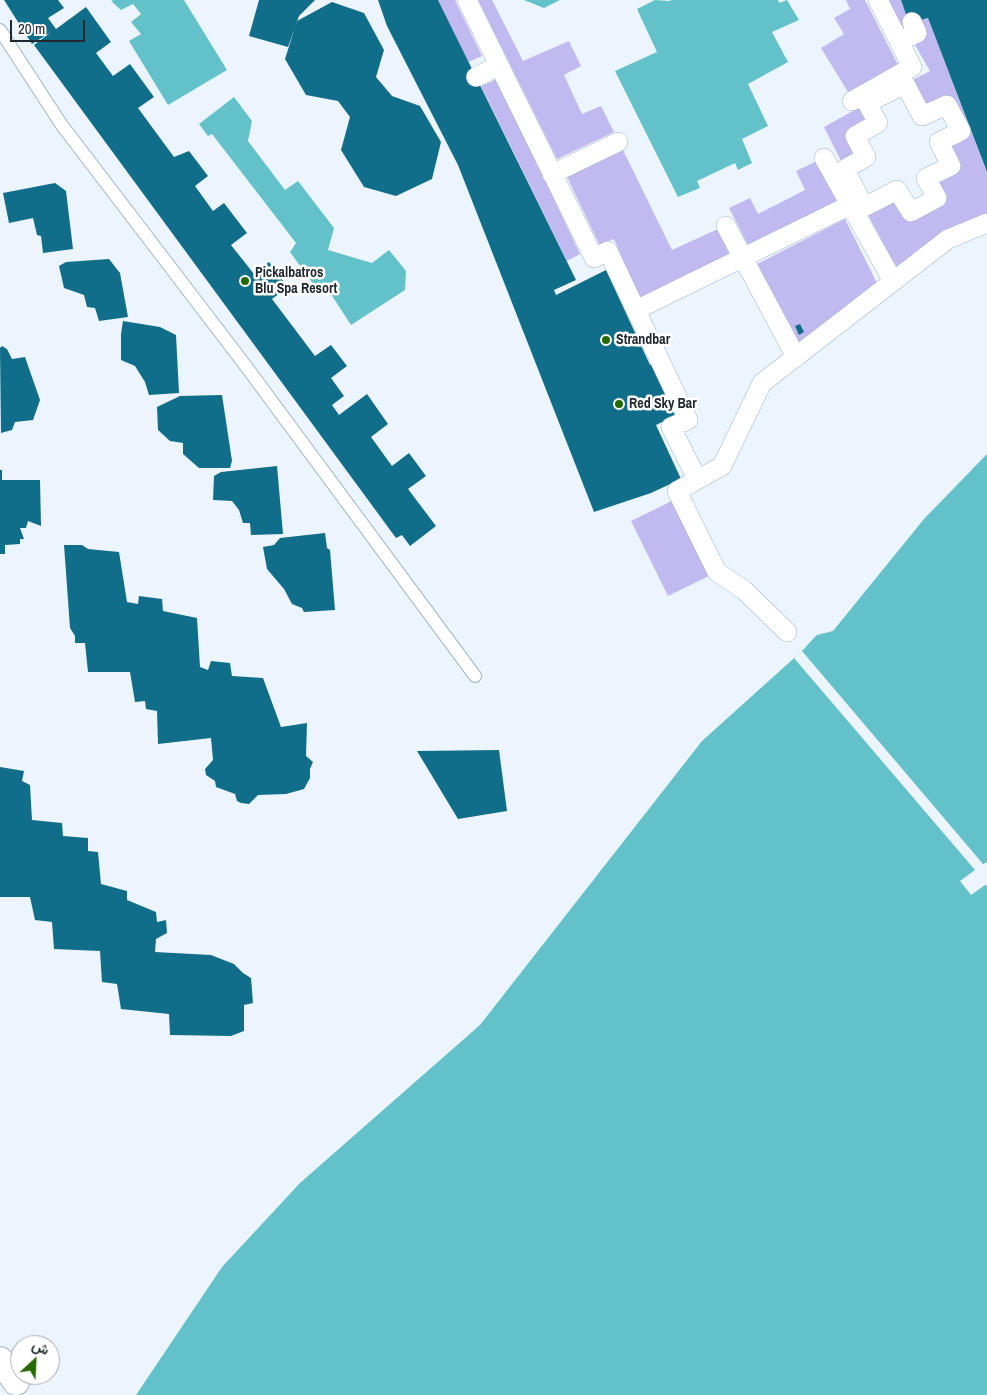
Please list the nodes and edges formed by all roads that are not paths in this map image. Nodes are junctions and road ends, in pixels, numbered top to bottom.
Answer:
1 (467, 0) edge
2 (878, 0) edge
3 (912, 22) dead end
4 (0, 30) edge
5 (898, 41) junction
6 (499, 65) junction
7 (476, 77) dead end
8 (884, 89) junction
9 (852, 101) dead end
10 (618, 142) dead end
11 (824, 158) dead end
12 (552, 174) junction
13 (850, 205) junction
14 (987, 223) edge
15 (726, 226) dead end
16 (742, 258) junction
17 (893, 282) junction
18 (636, 310) junction
19 (796, 357) junction
20 (697, 479) junction
21 (788, 632) dead end
22 (475, 676) dead end
23 (0, 1360) edge
24 (10, 1374) edge

1 - 6 street
2 - 5 street
3 - 5 street
4 - 22 lane
5 - 8 street
6 - 7 street
6 - 12 street
8 - 8 street
8 - 9 street
10 - 12 street
11 - 13 street
12 - 18 street
13 - 16 street
13 - 17 street
14 - 17 street
15 - 16 street
16 - 18 street
16 - 19 street
17 - 19 street
18 - 20 street
19 - 20 street
20 - 21 street
23 - 24 street

